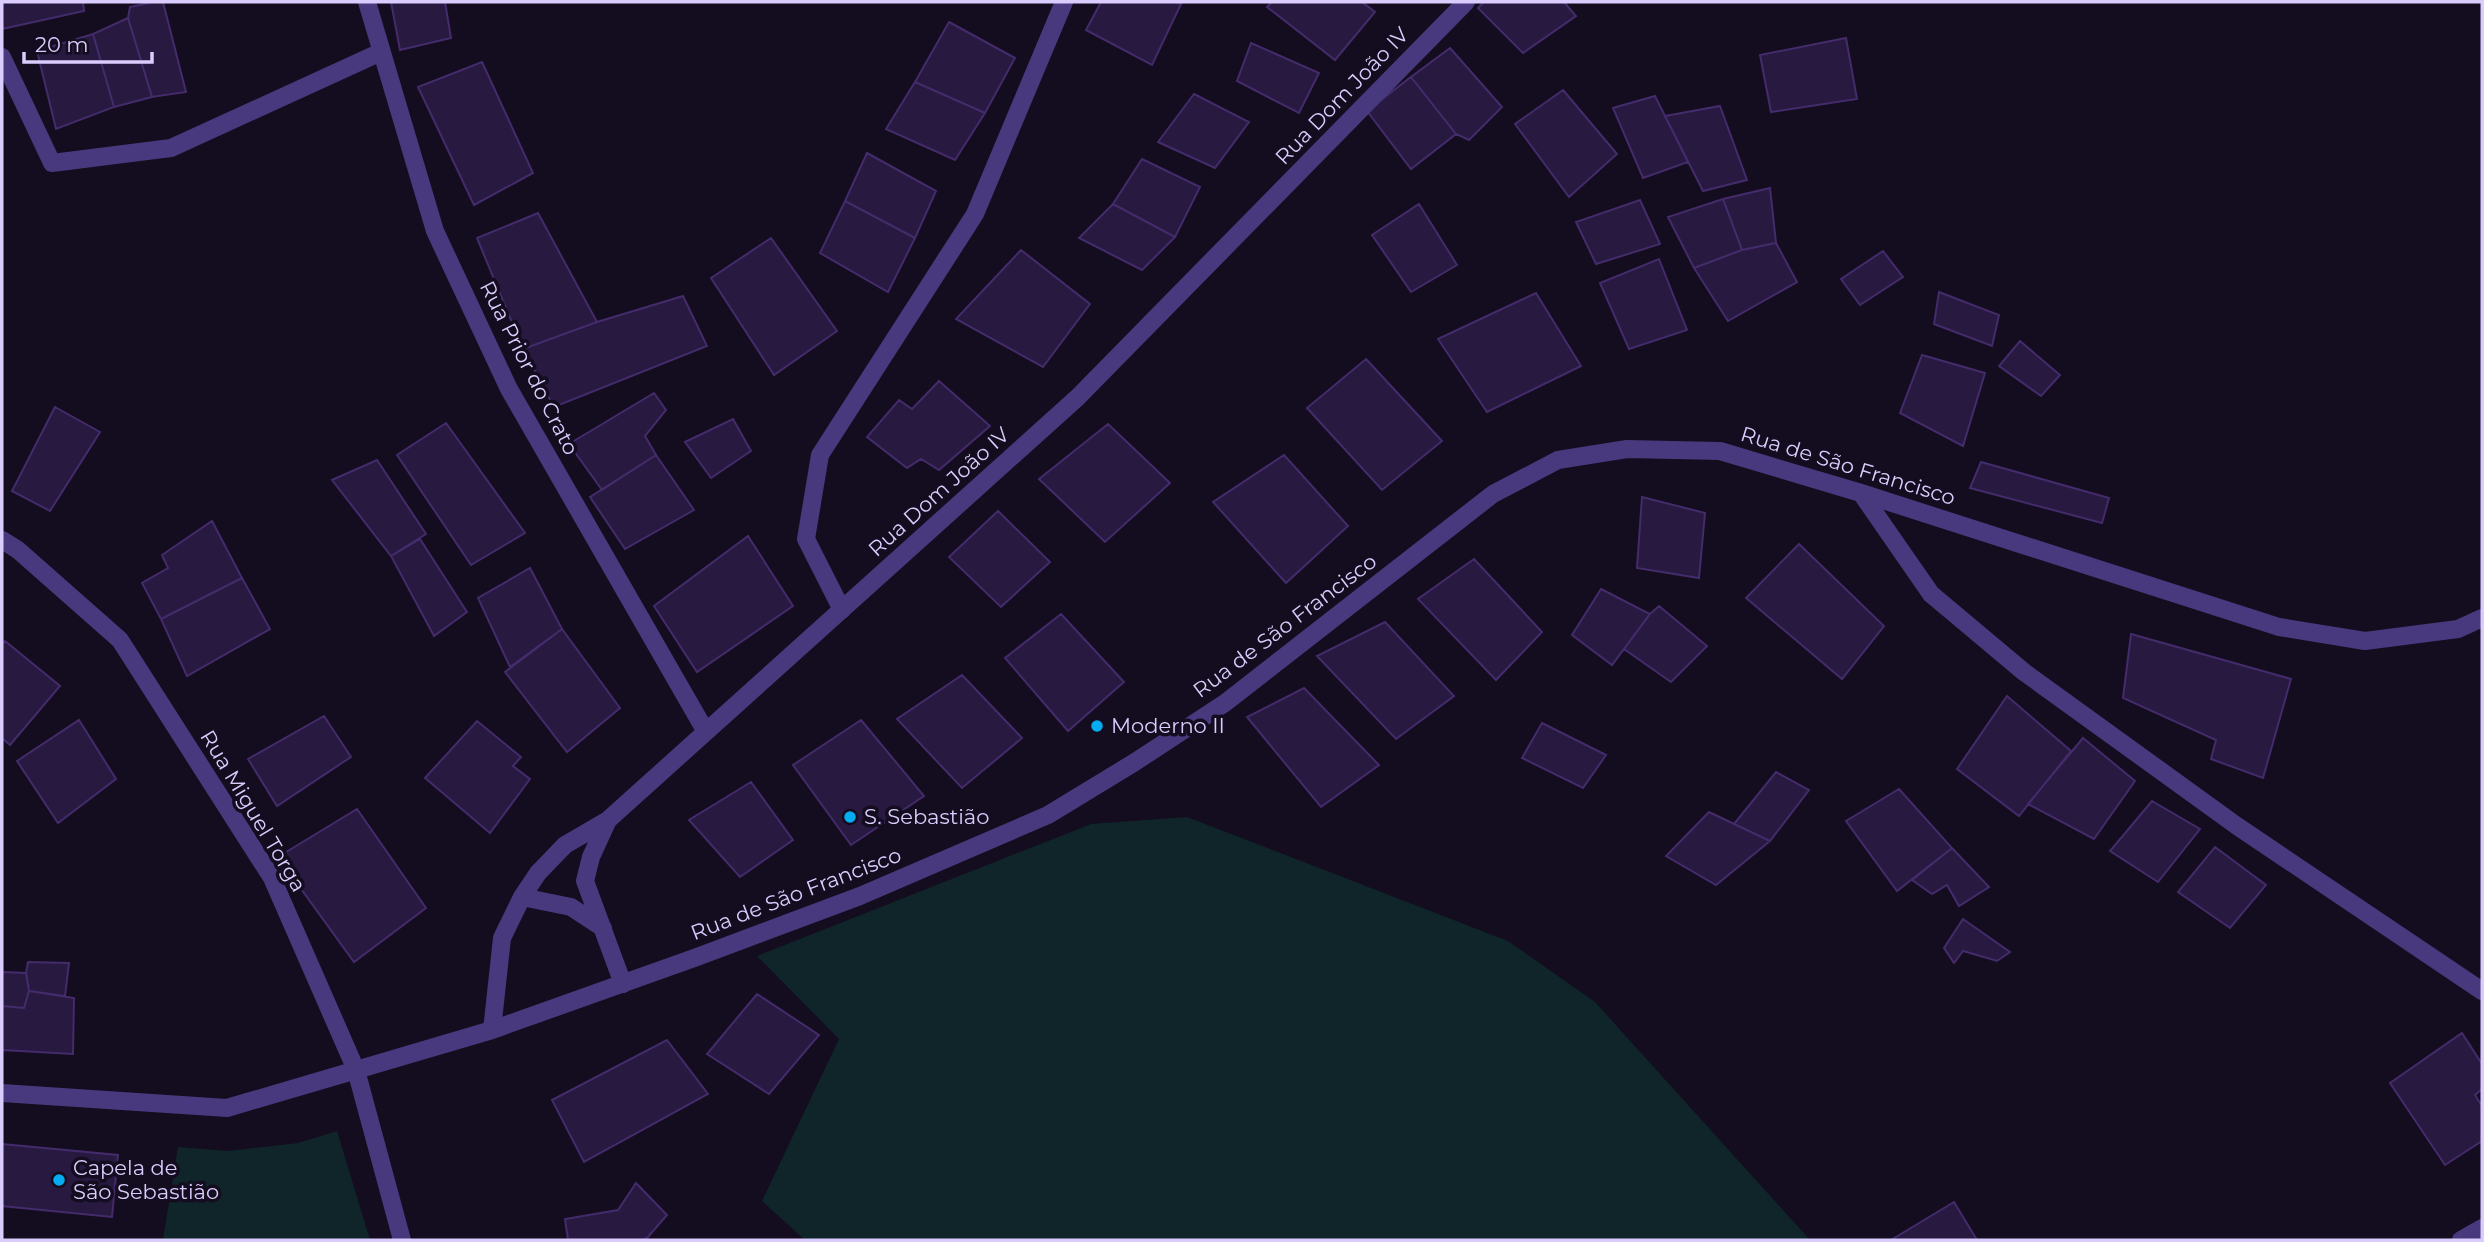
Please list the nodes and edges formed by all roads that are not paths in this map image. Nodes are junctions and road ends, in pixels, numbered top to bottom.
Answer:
1 (366, 2) edge
2 (1064, 2) edge
3 (1466, 2) edge
4 (382, 52) junction
5 (2, 57) edge
6 (1861, 493) junction
7 (2, 540) edge
8 (842, 610) junction
9 (2482, 618) edge
10 (706, 732) junction
11 (608, 820) junction
12 (522, 897) junction
13 (603, 928) junction
14 (623, 984) junction
15 (2482, 991) edge
16 (492, 1030) junction
17 (356, 1070) junction
18 (2, 1093) edge
19 (2482, 1228) edge
20 (402, 1240) edge
21 (2461, 1240) edge

1 - 4 street, Rua Prior do Crato
2 - 8 street
3 - 8 street, Rua Dom João IV
4 - 5 street
4 - 10 street, Rua Prior do Crato
6 - 9 street, Rua de São Francisco
6 - 14 street, Rua de São Francisco
6 - 15 street
7 - 17 street, Rua Miguel Torga
8 - 10 street, Rua Dom João IV
10 - 11 street, Rua Dom João IV
11 - 12 street, Rua Dom João IV
11 - 13 street
12 - 13 street
12 - 16 street, Rua Dom João IV
13 - 14 street
14 - 16 street, Rua de São Francisco
16 - 17 street, Rua de São Francisco
17 - 18 street, Rua de São Francisco
17 - 20 street, Rua Miguel Torga
19 - 21 street

